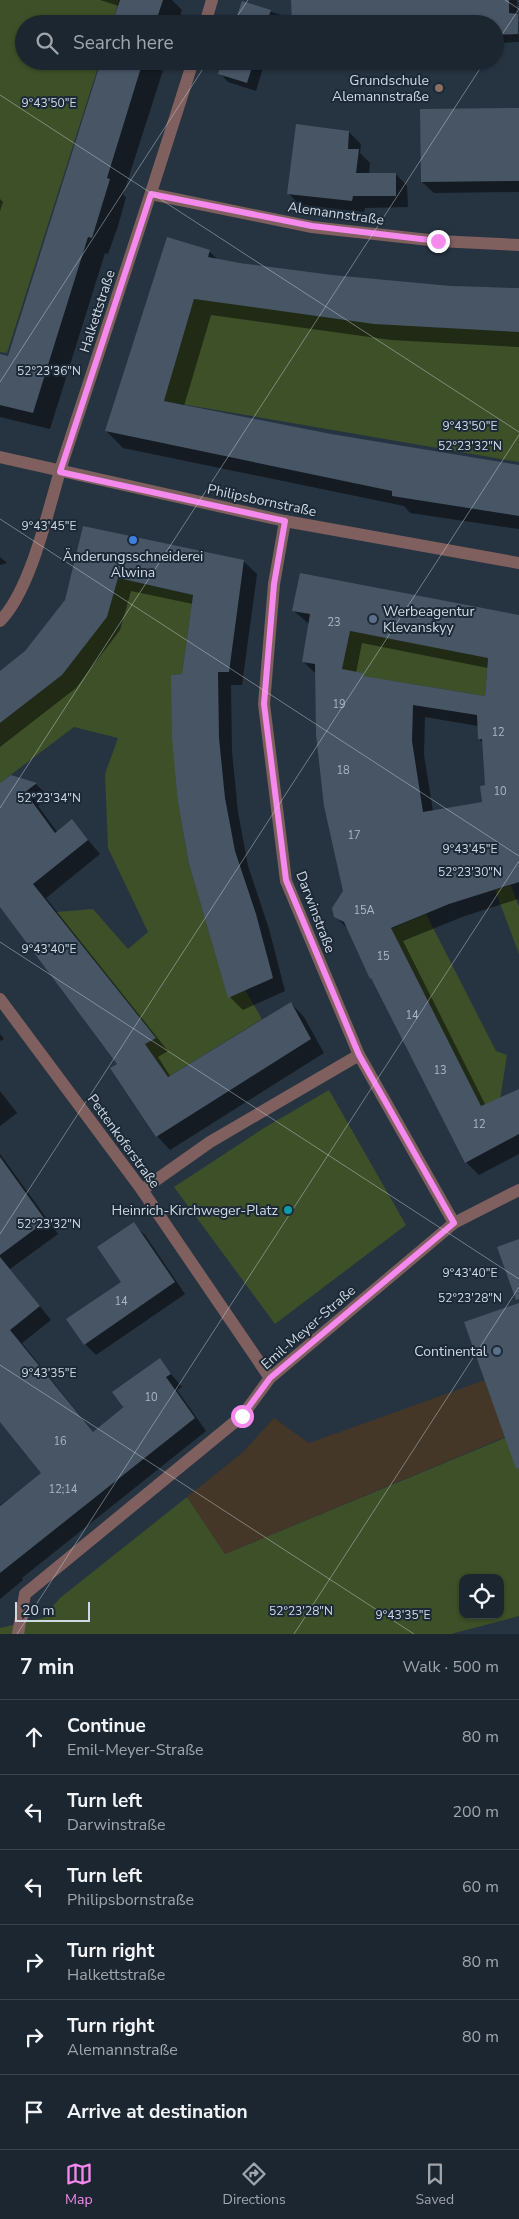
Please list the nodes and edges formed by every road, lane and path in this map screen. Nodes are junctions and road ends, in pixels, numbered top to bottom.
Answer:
1 (212, 0) edge
2 (208, 15) edge
3 (190, 70) edge
4 (151, 194) junction
5 (519, 244) edge
6 (0, 457) edge
7 (60, 472) junction
8 (285, 521) junction
9 (519, 563) edge
10 (0, 621) edge
11 (0, 999) edge
12 (359, 1055) junction
13 (142, 1190) junction
14 (519, 1190) edge
15 (454, 1223) junction
16 (270, 1378) junction
17 (18, 1634) edge

1 - 2 street
3 - 4 street, Halkettstraße
4 - 5 street, Alemannstraße
4 - 7 street, Halkettstraße
6 - 7 street, Philipsbornstraße
7 - 8 street, Philipsbornstraße
7 - 10 street, Halkettstraße
8 - 9 street, Philipsbornstraße
8 - 12 street, Darwinstraße
11 - 13 street, Pettenkoferstraße
12 - 13 street
12 - 15 street, Darwinstraße
13 - 16 street, Pettenkoferstraße
14 - 15 street, Emil-Meyer-Straße
15 - 16 street, Emil-Meyer-Straße
16 - 17 street, Emil-Meyer-Straße

